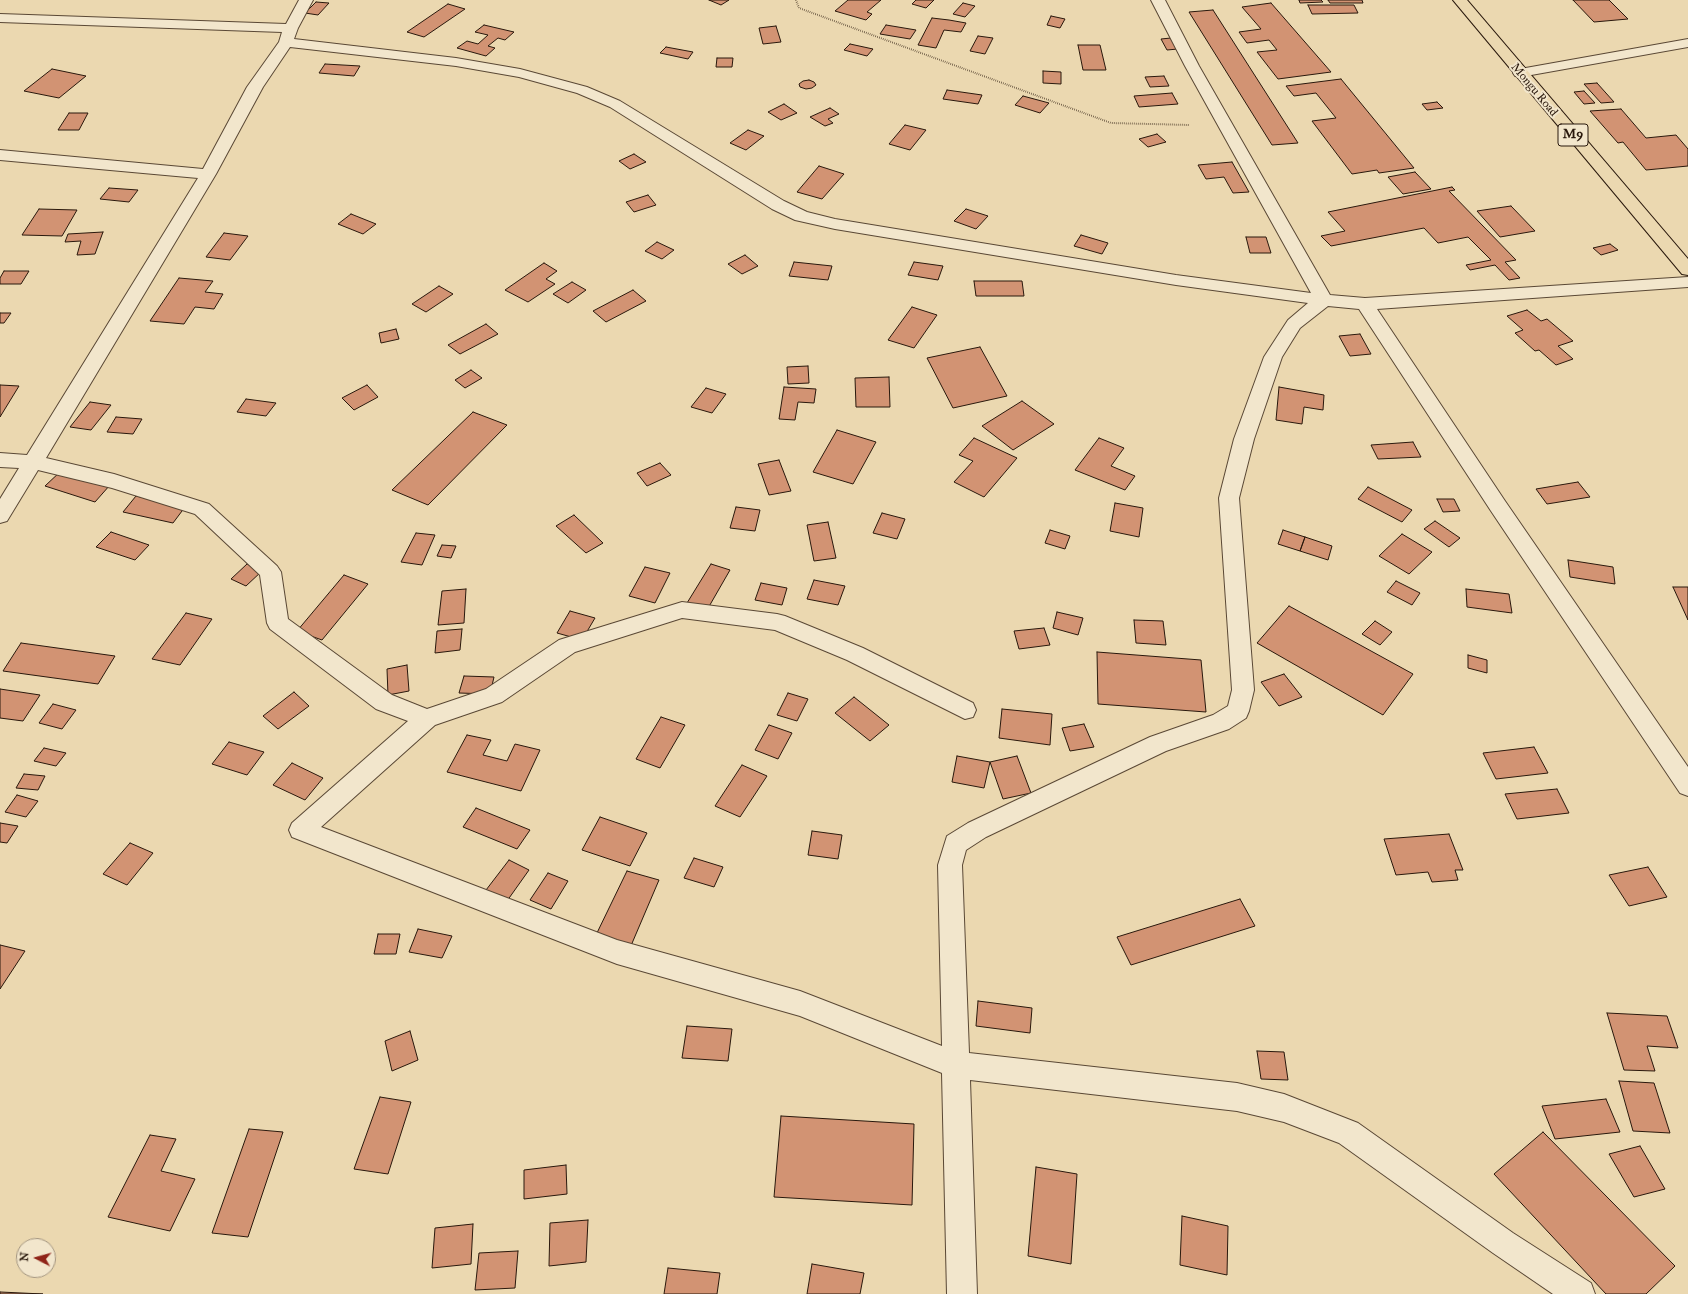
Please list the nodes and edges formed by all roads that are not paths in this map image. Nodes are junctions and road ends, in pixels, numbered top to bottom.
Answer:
1 (306, 0) edge
2 (1158, 0) edge
3 (1460, 0) edge
4 (0, 18) edge
5 (288, 35) junction
6 (1688, 44) edge
7 (1520, 73) junction
8 (0, 155) edge
9 (208, 174) junction
10 (1685, 263) edge
11 (1688, 282) edge
12 (1324, 300) junction
13 (1365, 304) junction
14 (0, 460) edge
15 (34, 462) junction
16 (0, 516) edge
17 (965, 710) dead end
18 (427, 718) junction
19 (1688, 786) edge
20 (956, 1065) junction
21 (962, 1294) edge
22 (1580, 1294) edge

1 - 5 street
2 - 12 street
3 - 7 main road, Mongu Road / M9
4 - 5 street
5 - 9 street
5 - 12 street
6 - 7 street
7 - 10 main road, Mongu Road / M9
8 - 9 street
9 - 15 street
11 - 13 street
12 - 13 street
12 - 20 street
13 - 19 street
14 - 15 street
15 - 16 street
15 - 18 street
17 - 18 street
18 - 20 street
20 - 21 street
20 - 22 street

